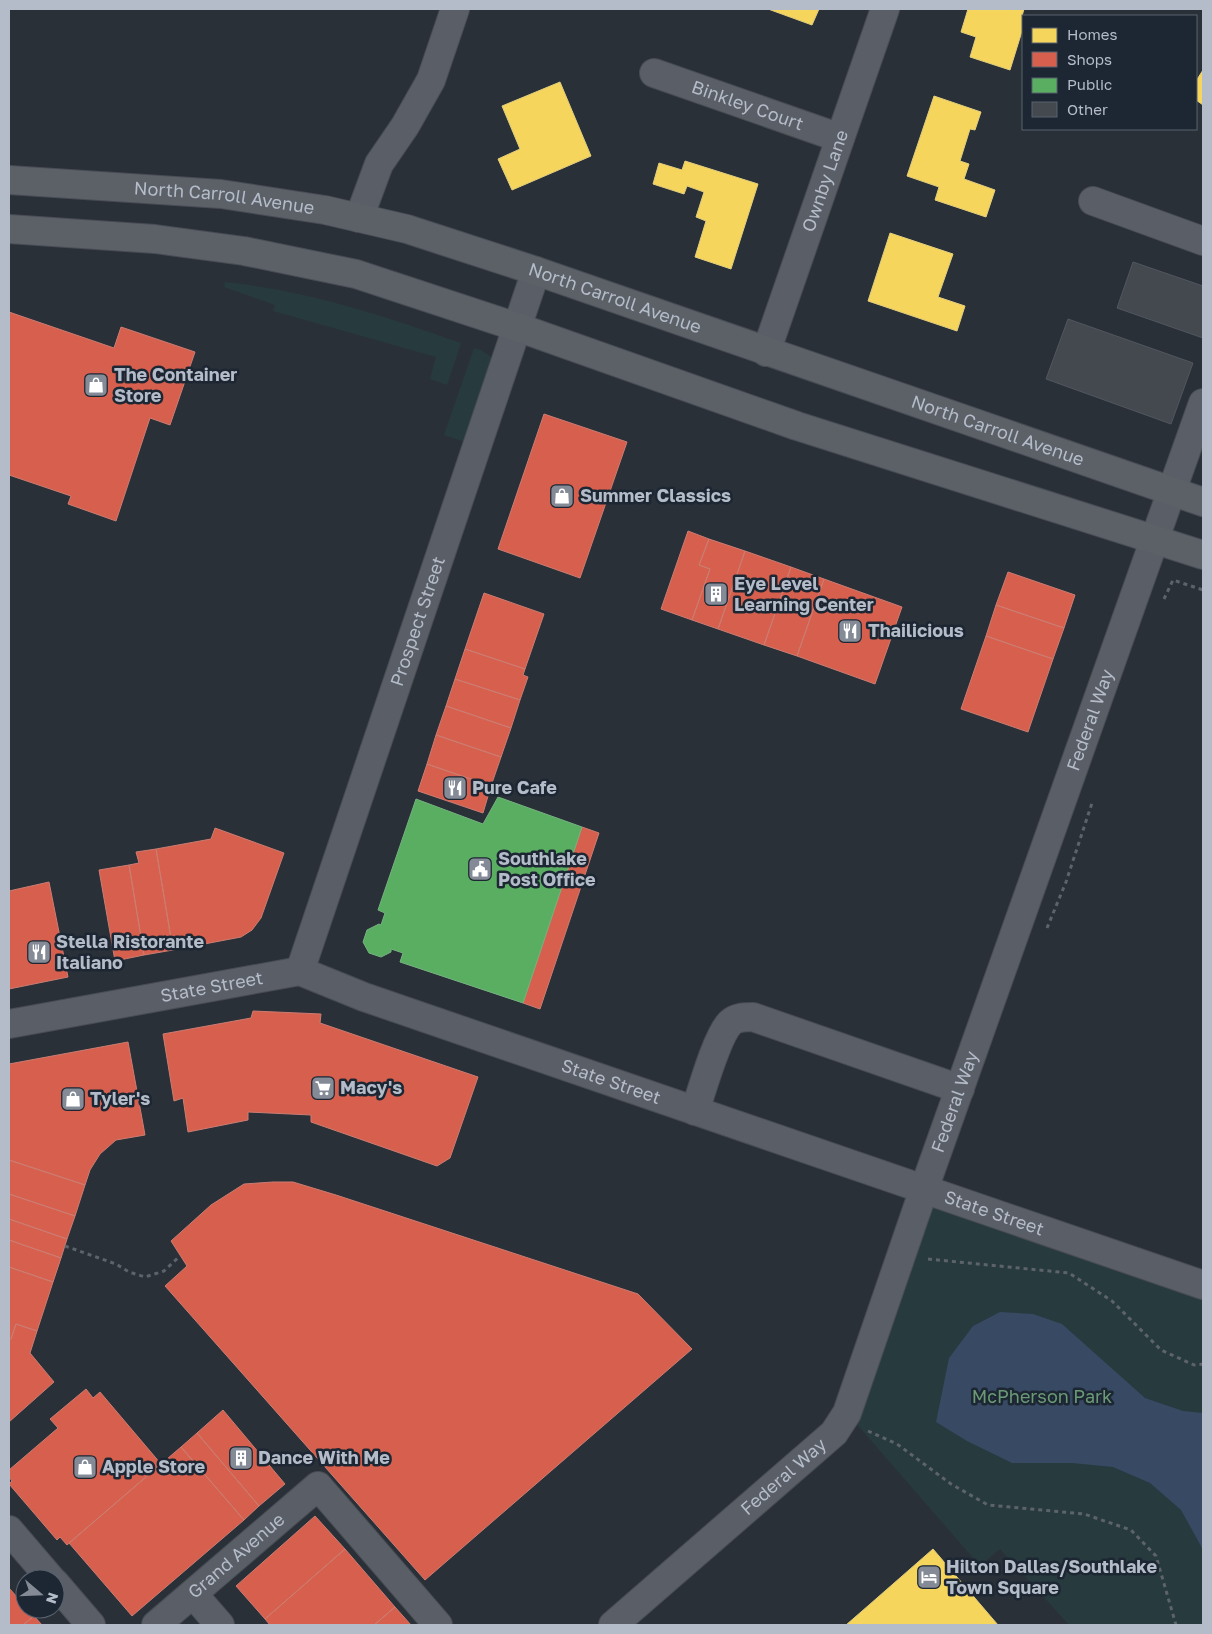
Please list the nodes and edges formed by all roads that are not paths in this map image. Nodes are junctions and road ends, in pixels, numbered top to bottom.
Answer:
1 (454, 9) edge
2 (885, 9) edge
3 (654, 73) dead end
4 (840, 138) junction
5 (14, 182) edge
6 (1093, 201) dead end
7 (359, 218) junction
8 (9, 230) edge
9 (1203, 241) edge
10 (536, 271) junction
11 (517, 327) junction
12 (766, 352) junction
13 (1203, 403) edge
14 (1172, 491) junction
15 (1203, 502) edge
16 (1154, 539) junction
17 (1203, 555) edge
18 (300, 971) junction
19 (9, 1024) edge
20 (960, 1090) junction
21 (695, 1110) junction
22 (924, 1189) junction
23 (1203, 1285) edge
24 (9, 1530) edge
25 (42, 1569) edge
26 (193, 1594) junction
27 (65, 1595) edge
28 (91, 1625) edge
29 (156, 1625) edge
30 (220, 1625) edge
31 (438, 1625) edge
32 (613, 1625) edge

1 - 7 street
2 - 4 street, Ownby Lane
3 - 4 street, Binkley Court
4 - 12 street, Ownby Lane
5 - 7 main road, North Carroll Avenue
6 - 9 street
7 - 10 main road, North Carroll Avenue
8 - 11 main road
10 - 11 street, Prospect Street
10 - 12 main road, North Carroll Avenue
11 - 16 main road
11 - 18 street, Prospect Street
12 - 14 main road, North Carroll Avenue
13 - 14 street, Federal Way
14 - 15 main road, North Carroll Avenue
14 - 16 street, Federal Way
16 - 17 main road
16 - 20 street, Federal Way
18 - 19 street, State Street
18 - 21 street, State Street
20 - 21 street
20 - 22 street, Federal Way
21 - 22 street, State Street
22 - 23 street, State Street
22 - 32 street, Federal Way
24 - 25 street
26 - 29 street, Grand Avenue
26 - 30 street
26 - 31 street, Grand Avenue
27 - 28 street

